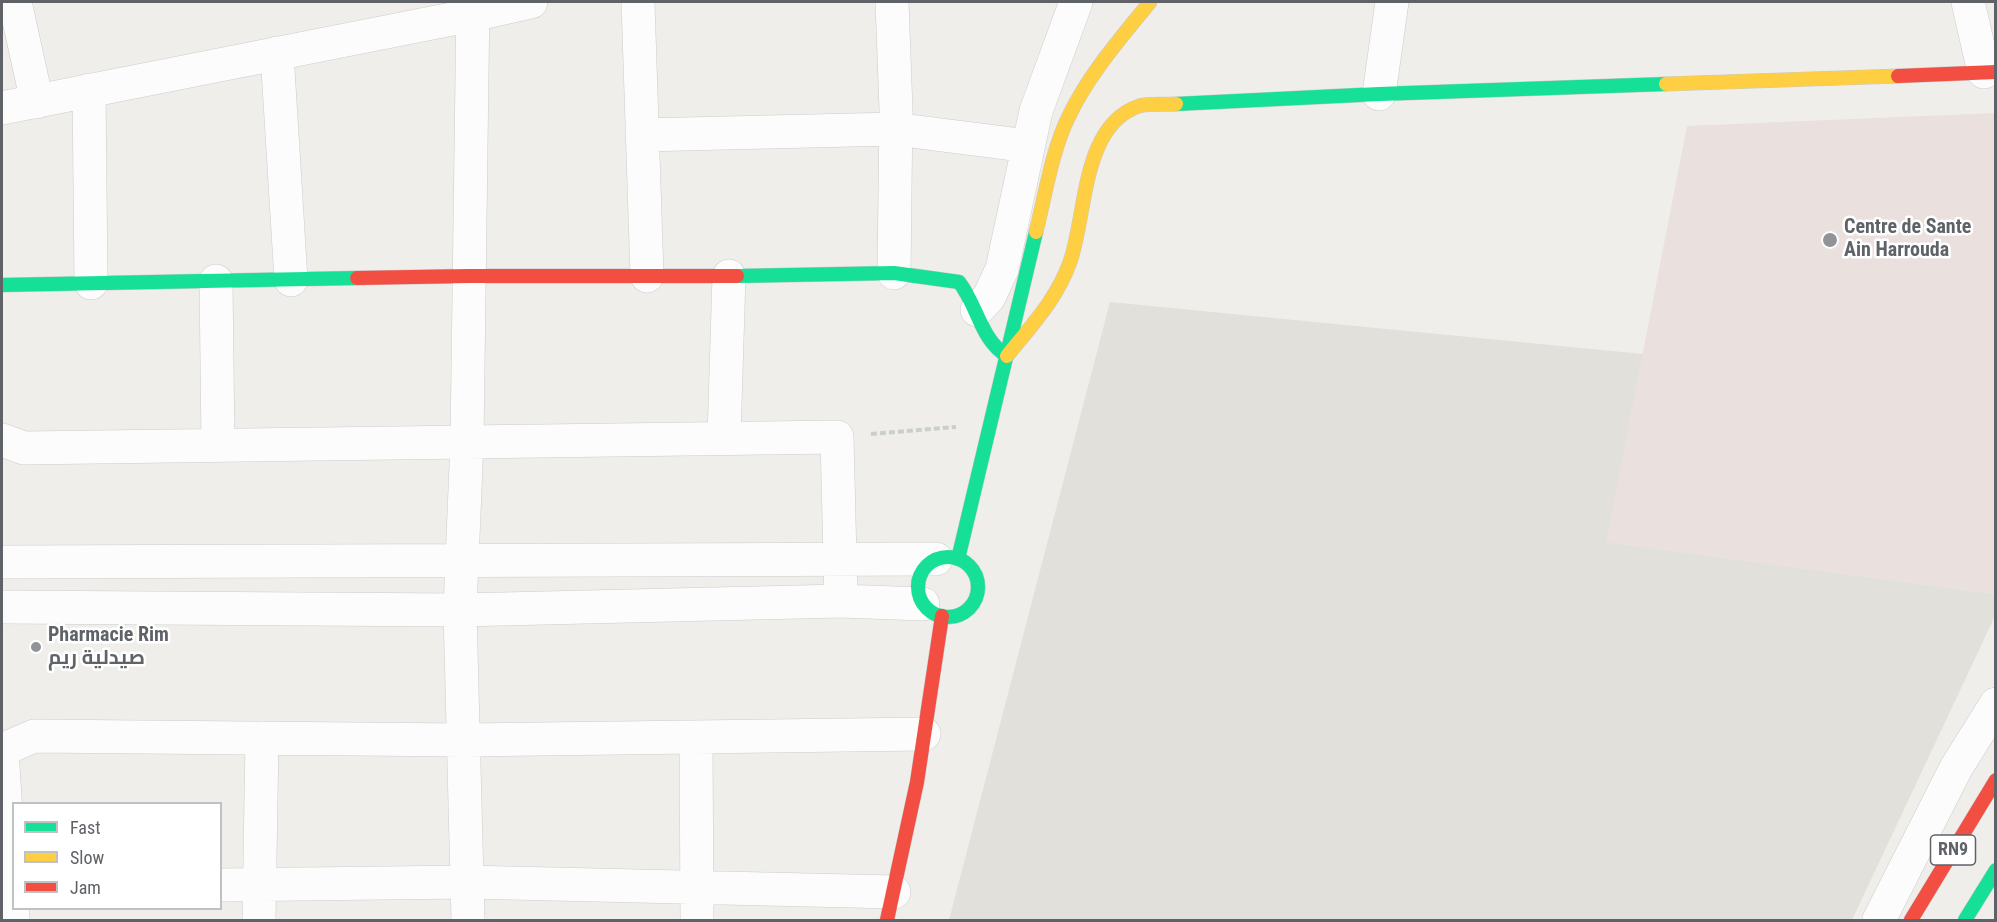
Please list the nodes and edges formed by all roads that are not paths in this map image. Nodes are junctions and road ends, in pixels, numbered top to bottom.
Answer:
1 (15, 2) edge
2 (531, 2) edge
3 (638, 2) edge
4 (892, 2) edge
5 (1076, 2) edge
6 (1150, 2) edge
7 (1392, 2) edge
8 (1968, 2) edge
9 (473, 8) edge
10 (277, 53) junction
11 (1990, 72) edge
12 (89, 90) junction
13 (1379, 94) junction
14 (37, 102) junction
15 (2, 108) edge
16 (895, 129) junction
17 (642, 135) junction
18 (1028, 146) junction
19 (894, 273) junction
20 (470, 276) junction
21 (647, 276) junction
22 (729, 276) junction
23 (216, 280) junction
24 (291, 280) junction
25 (91, 283) junction
26 (2, 285) edge
27 (977, 310) junction
28 (1006, 356) junction
29 (724, 438) junction
30 (2, 440) edge
31 (467, 441) junction
32 (218, 445) junction
33 (947, 559) junction
34 (840, 560) junction
35 (463, 561) junction
36 (2, 562) edge
37 (841, 601) junction
38 (2, 608) edge
39 (460, 610) junction
40 (932, 610) junction
41 (1995, 704) edge
42 (924, 734) junction
43 (696, 737) junction
44 (262, 738) junction
45 (464, 740) junction
46 (2, 751) edge
47 (1995, 780) edge
48 (1995, 870) edge
49 (467, 882) junction
50 (9, 884) edge
51 (222, 885) edge
52 (260, 885) junction
53 (696, 888) junction
54 (890, 906) edge
55 (13, 921) edge
56 (259, 921) edge
57 (468, 921) edge
58 (696, 921) edge
59 (1879, 921) edge
60 (1911, 921) edge
61 (1965, 921) edge

1 - 14 street
2 - 9 street
3 - 17 street
4 - 16 street
5 - 18 street
6 - 28 main road
7 - 13 street
8 - 11 street
9 - 10 street
9 - 20 street
10 - 12 street
10 - 24 street
11 - 13 main road
12 - 14 street
12 - 25 street
13 - 28 main road
14 - 15 street
16 - 17 street
16 - 18 street
16 - 19 street
17 - 21 street
18 - 27 street
19 - 22 main road
19 - 27 main road
20 - 21 main road
20 - 24 main road
20 - 31 street
21 - 22 main road
22 - 29 street
23 - 24 main road
23 - 25 main road
23 - 32 street
25 - 26 main road
27 - 28 main road
28 - 33 main road
29 - 31 street
29 - 34 street
30 - 32 street
31 - 32 street
31 - 35 street
33 - 34 street
33 - 40 main road
33 - 40 main road
34 - 35 street
34 - 37 street
35 - 36 street
35 - 39 street
37 - 39 street
37 - 40 street
38 - 39 street
39 - 45 street
40 - 42 main road
41 - 59 street
42 - 43 street
42 - 54 main road
43 - 45 street
43 - 53 street
44 - 45 street
44 - 46 street
44 - 52 street
45 - 49 street
46 - 50 street
47 - 60 main road, RN9
48 - 61 main road, RN9
49 - 52 street
49 - 53 street
49 - 57 street
50 - 55 street
51 - 52 street
52 - 56 street
53 - 54 street
53 - 58 street

